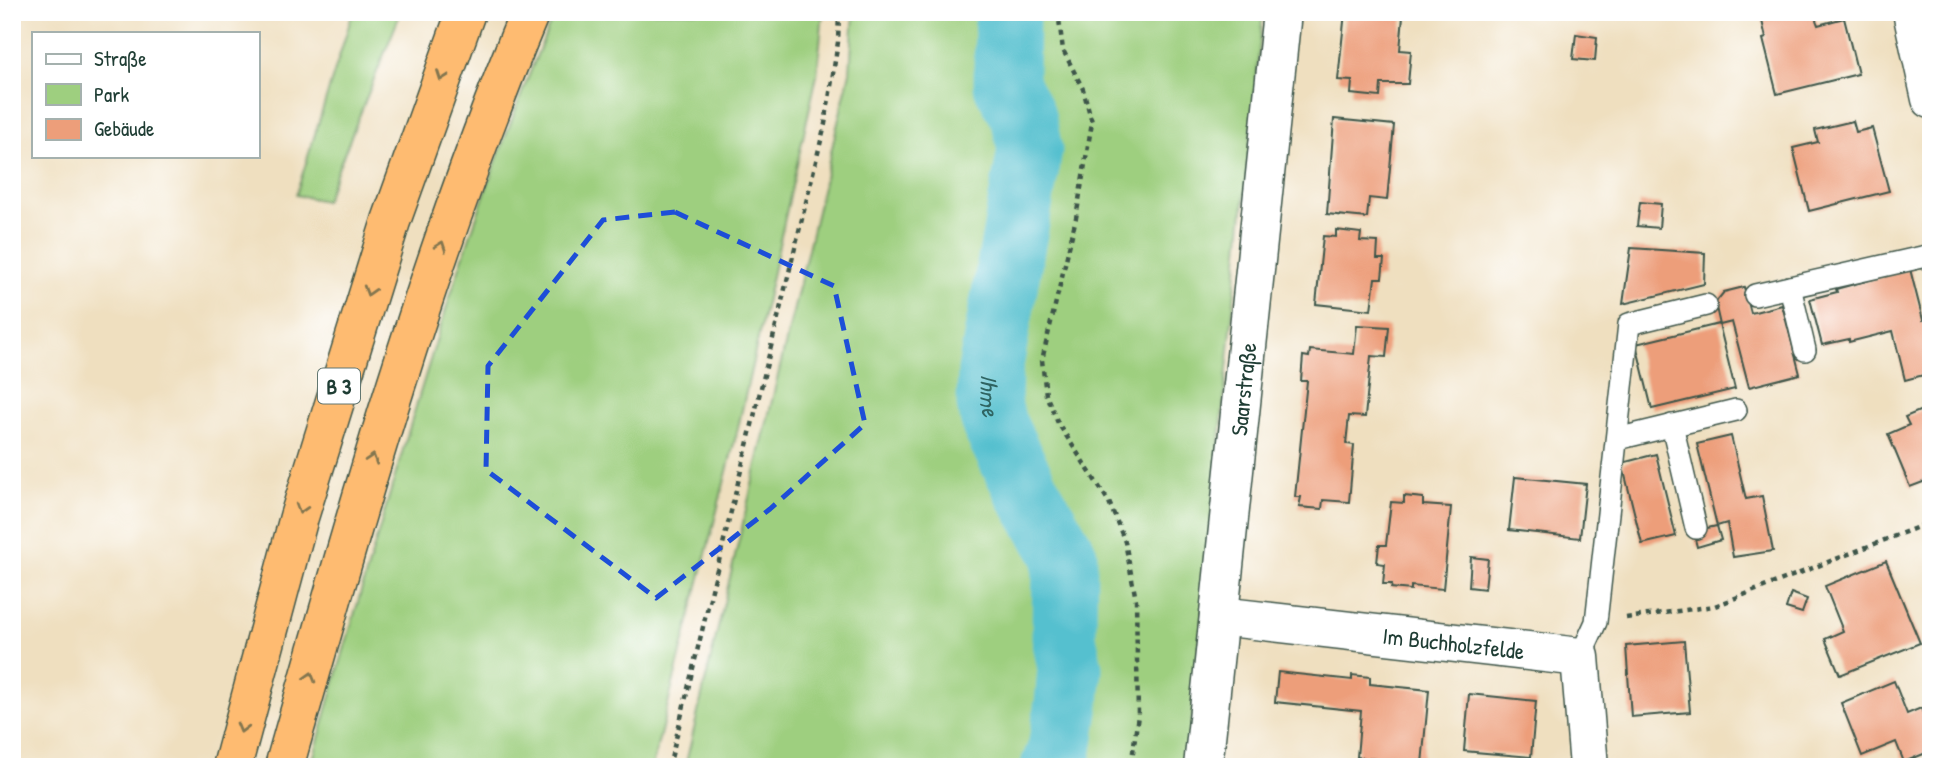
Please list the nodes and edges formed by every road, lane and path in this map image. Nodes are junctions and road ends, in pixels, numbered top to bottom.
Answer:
1 (466, 12) edge
2 (530, 12) edge
3 (839, 12) edge
4 (1058, 12) edge
5 (1282, 12) edge
6 (1912, 12) edge
7 (1931, 99) edge
8 (1931, 255) edge
9 (1790, 288) junction
10 (1755, 295) dead end
11 (1706, 305) dead end
12 (1805, 349) dead end
13 (1736, 410) dead end
14 (1672, 425) junction
15 (1616, 439) junction
16 (1931, 522) edge
17 (1696, 528) dead end
18 (1219, 616) junction
19 (1596, 622) junction
20 (1580, 657) junction
21 (232, 767) edge
22 (284, 767) edge
23 (669, 767) edge
24 (1131, 767) edge
25 (1203, 767) edge
26 (1590, 767) edge

1 -> 21 highway, B 3
22 -> 2 highway, B 3
3 - 23 path
4 - 24 path
5 - 18 street, Saarstraße
6 - 7 street
8 - 9 lane
9 - 10 lane
9 - 12 lane
11 - 15 lane
13 - 14 lane
14 - 15 lane
14 - 17 lane
15 - 19 lane
16 - 19 path
18 - 20 street, Im Buchholzfelde
18 - 25 street, Saarstraße
19 - 20 lane
20 - 26 street

